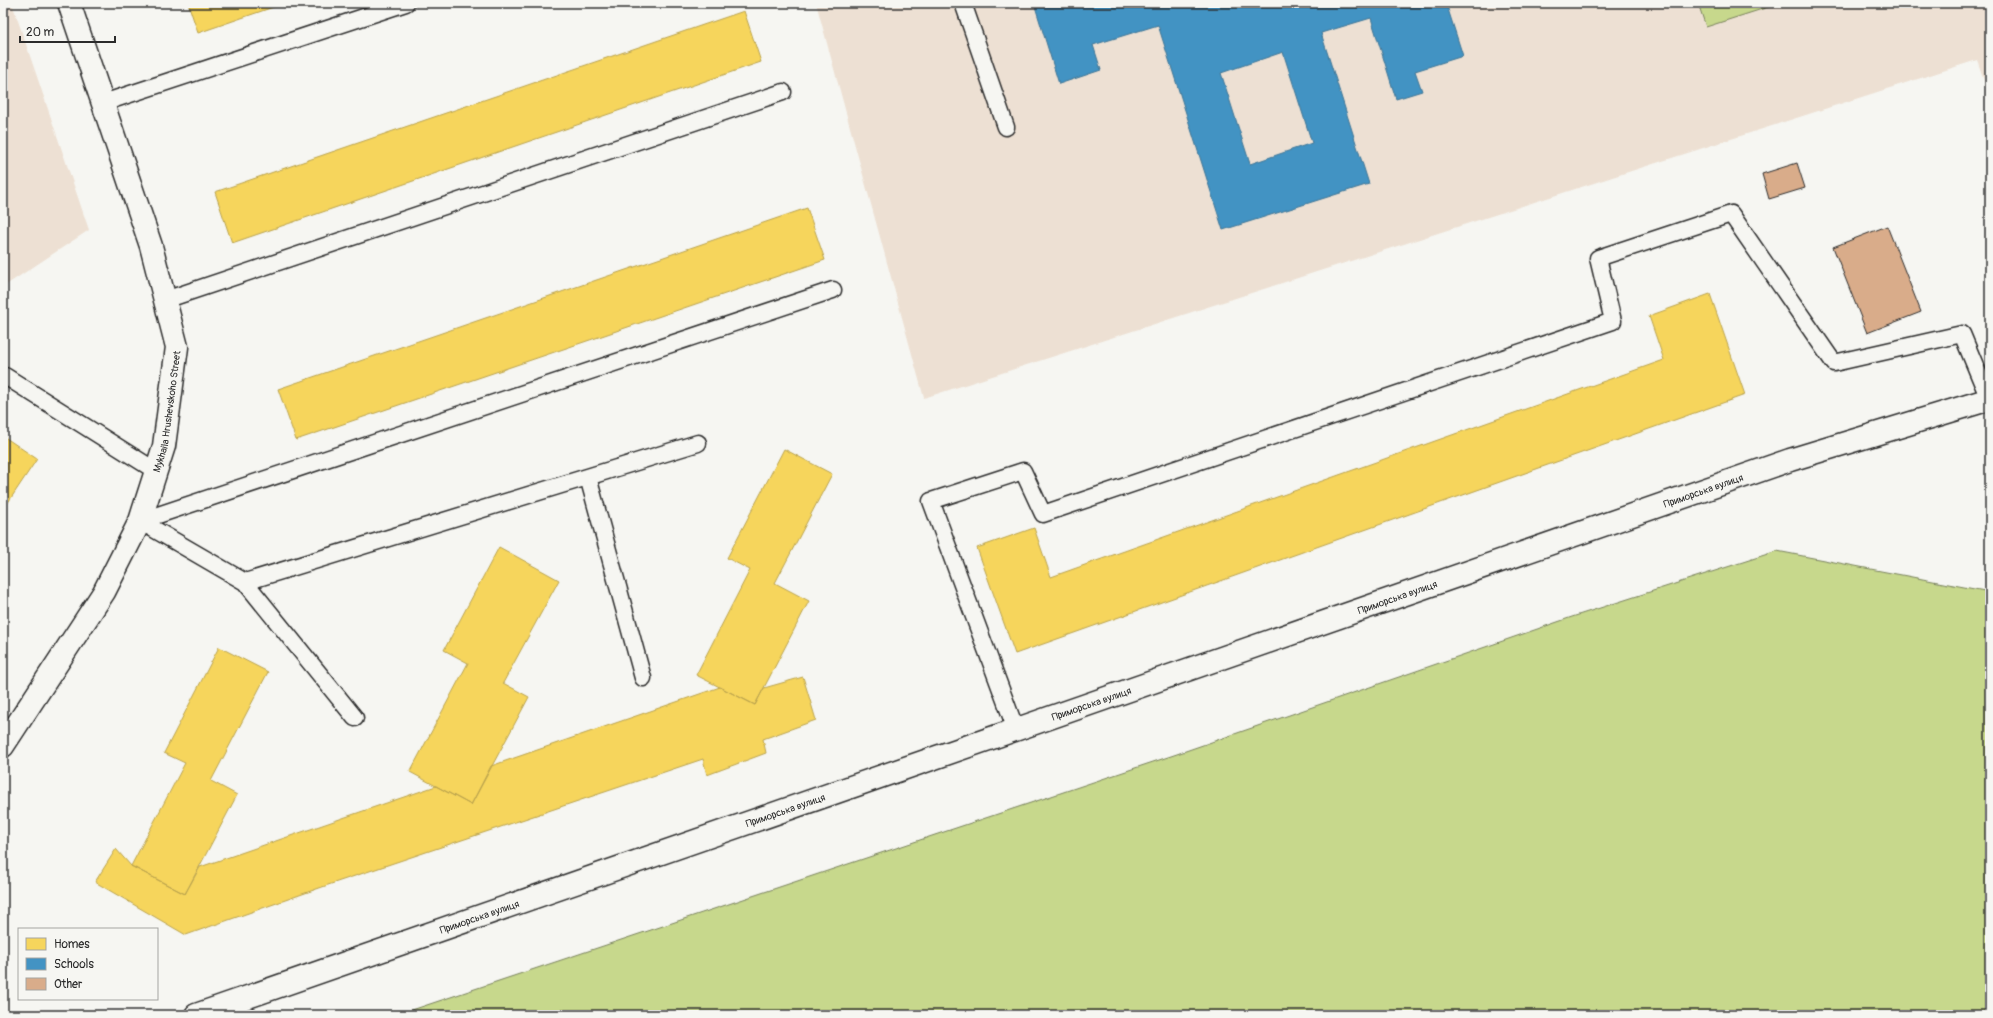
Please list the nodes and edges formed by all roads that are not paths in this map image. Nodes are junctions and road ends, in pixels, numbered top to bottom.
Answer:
1 (69, 3) edge
2 (406, 3) edge
3 (963, 3) edge
4 (783, 92) dead end
5 (103, 103) junction
6 (1006, 127) dead end
7 (833, 290) dead end
8 (165, 300) junction
9 (3, 377) edge
10 (1990, 399) edge
11 (698, 443) dead end
12 (156, 471) junction
13 (588, 477) junction
14 (140, 521) junction
15 (245, 582) junction
16 (643, 678) dead end
17 (355, 718) dead end
18 (1016, 730) junction
19 (3, 746) edge
20 (196, 1015) edge

1 - 5 street, Mykhaila Hrushevskoho Street
2 - 5 lane
3 - 6 lane
4 - 8 lane
5 - 8 street, Mykhaila Hrushevskoho Street
7 - 14 lane
8 - 12 street, Mykhaila Hrushevskoho Street
9 - 12 lane
10 - 18 street, Приморська вулиця
10 - 18 lane
11 - 13 lane
12 - 14 street, Mykhaila Hrushevskoho Street
13 - 15 lane
13 - 16 lane
14 - 15 lane
14 - 19 street, Mykhaila Hrushevskoho Street
15 - 17 lane
18 - 20 street, Приморська вулиця

